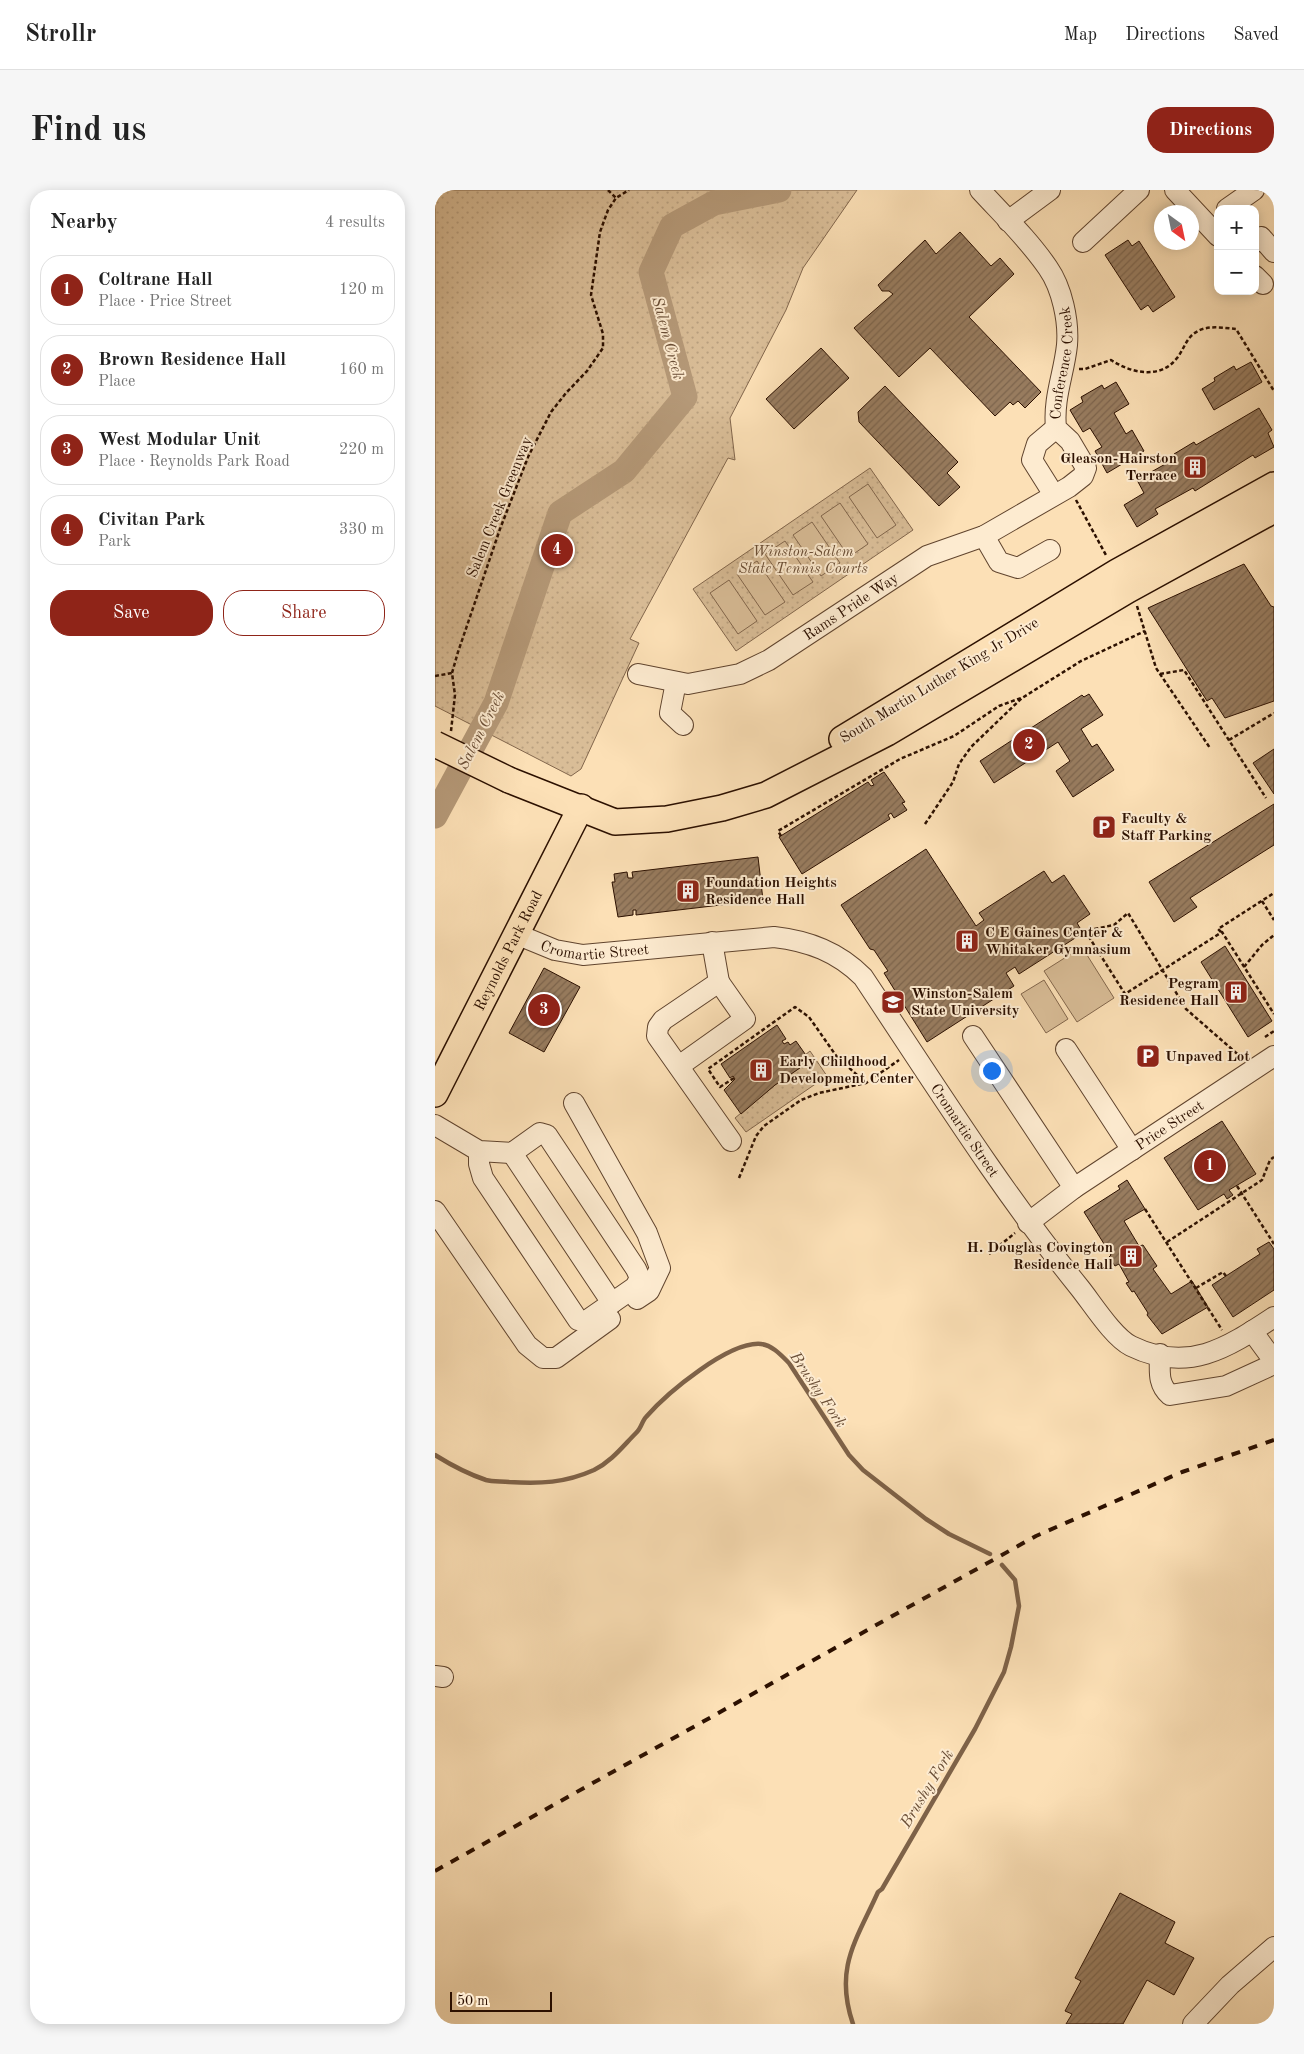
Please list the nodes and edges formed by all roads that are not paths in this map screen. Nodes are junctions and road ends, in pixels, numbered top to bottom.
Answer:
1 (980, 190) edge
2 (1050, 190) edge
3 (1139, 190) edge
4 (1175, 190) edge
5 (1254, 190) edge
6 (1233, 205) edge
7 (1008, 221) junction
8 (1214, 225) edge
9 (1083, 242) dead end
10 (1056, 428) junction
11 (1274, 484) edge
12 (1061, 491) junction
13 (1274, 510) edge
14 (984, 536) junction
15 (1050, 550) dead end
16 (1123, 581) junction
17 (638, 674) dead end
18 (676, 682) junction
19 (683, 725) dead end
20 (442, 740) edge
21 (581, 807) junction
22 (515, 934) junction
23 (712, 942) junction
24 (719, 982) junction
25 (973, 1036) dead end
26 (1066, 1049) dead end
27 (1274, 1056) edge
28 (679, 1066) junction
29 (435, 1094) edge
30 (575, 1103) dead end
31 (435, 1125) edge
32 (731, 1140) dead end
33 (1131, 1150) junction
34 (479, 1151) junction
35 (512, 1153) junction
36 (1070, 1191) junction
37 (435, 1211) edge
38 (1028, 1223) junction
39 (612, 1303) junction
40 (1274, 1317) edge
41 (1253, 1331) junction
42 (1161, 1354) junction
43 (1274, 1363) edge
44 (1274, 1947) edge
45 (1193, 2024) edge

1 - 7 street
2 - 7 street
3 - 9 street
4 - 8 street
5 - 6 street
7 - 10 street, Conference Creek
10 - 12 street
10 - 12 street, Conference Creek
11 - 16 main road, South Martin Luther King Jr Drive
12 - 14 street, Rams Pride Way
13 - 16 main road, South Martin Luther King Jr Drive
14 - 15 street
14 - 18 street, Rams Pride Way
16 - 21 main road, South Martin Luther King Jr Drive
17 - 18 street, Rams Pride Way
18 - 19 street
20 - 21 main road, South Martin Luther King Jr Drive, bridge
21 - 22 main road, Reynolds Park Road
22 - 23 street, Cromartie Street
22 - 29 main road, Reynolds Park Road
23 - 24 street
23 - 38 street, Cromartie Street
24 - 28 street
24 - 28 street
25 - 36 street
26 - 33 street
27 - 33 street, Price Street
28 - 32 street
30 - 37 street
31 - 34 street
33 - 36 street, Price Street
34 - 35 street
34 - 39 street
35 - 39 street
35 - 39 street
36 - 38 street, Price Street
38 - 42 street, Cromartie Street
40 - 41 street, Cromartie Street
41 - 42 street, Cromartie Street
41 - 43 street
42 - 43 street
44 - 45 street

